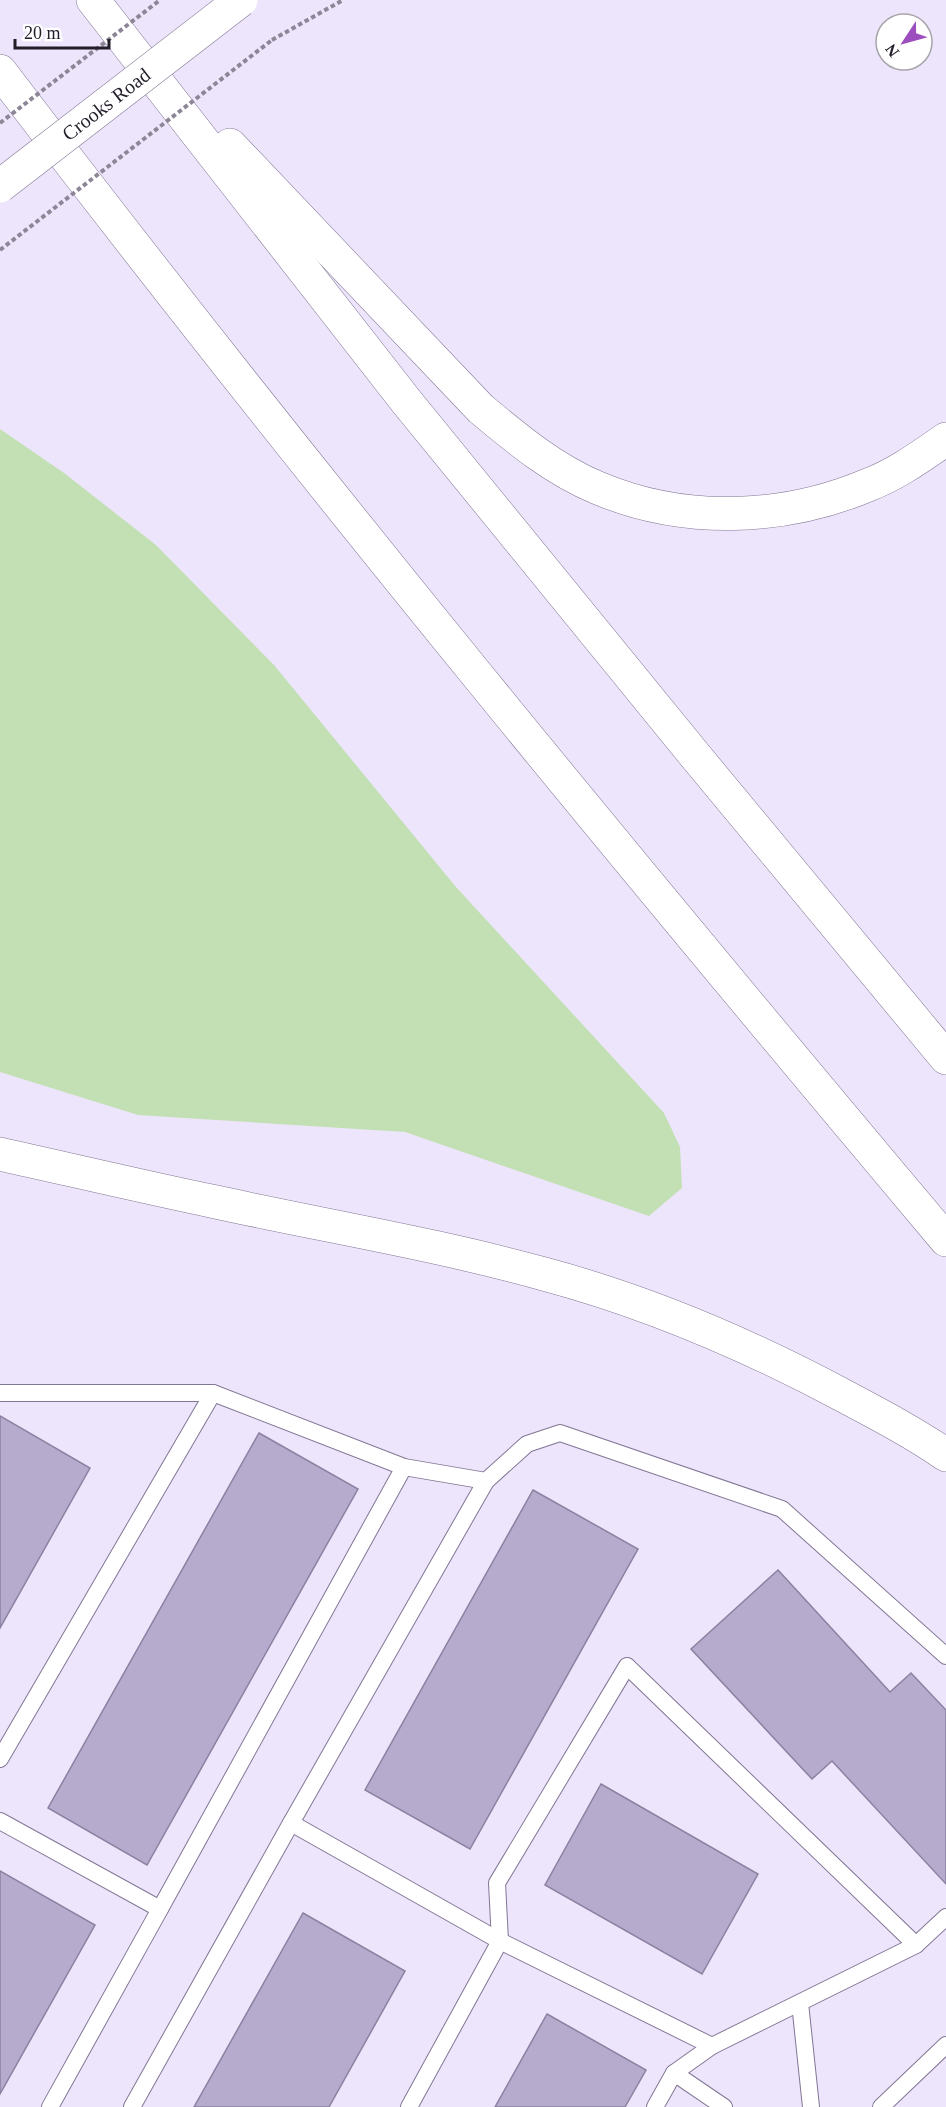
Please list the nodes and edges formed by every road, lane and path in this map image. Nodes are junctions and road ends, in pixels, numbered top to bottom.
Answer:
1 (160, 0) edge
2 (241, 0) edge
3 (343, 0) edge
4 (95, 2) edge
5 (0, 71) edge
6 (0, 103) edge
7 (0, 123) edge
8 (0, 186) edge
9 (0, 250) edge
10 (137, 251) junction
11 (946, 439) edge
12 (946, 1058) edge
13 (0, 1154) edge
14 (946, 1240) edge
15 (0, 1393) edge
16 (213, 1393) junction
17 (946, 1455) edge
18 (404, 1467) junction
19 (486, 1481) junction
20 (946, 1656) edge
21 (0, 1759) edge
22 (0, 1821) edge
23 (291, 1823) junction
24 (160, 1909) junction
25 (946, 1917) edge
26 (500, 1941) junction
27 (916, 1945) junction
28 (800, 2003) junction
29 (946, 2045) edge
30 (712, 2046) junction
31 (674, 2073) junction
32 (50, 2107) edge
33 (132, 2107) edge
34 (409, 2107) edge
35 (655, 2107) edge
36 (724, 2107) edge
37 (811, 2107) edge
38 (881, 2107) edge

1 - 7 path, bridge
2 - 8 main road, Crooks Road, bridge
3 - 9 path, bridge
4 - 11 main road
4 - 12 main road
5 - 10 main road
6 - 10 main road
10 - 14 main road
13 - 17 main road
15 - 16 lane
16 - 18 lane
16 - 21 lane
18 - 19 lane
18 - 24 lane
19 - 20 lane
19 - 23 lane
22 - 24 lane
23 - 26 lane
23 - 33 lane
24 - 32 lane
25 - 27 lane
26 - 27 lane
26 - 30 lane
26 - 34 lane
27 - 28 lane
28 - 30 lane
28 - 37 lane
29 - 38 lane
30 - 31 lane
31 - 35 lane
31 - 36 lane

